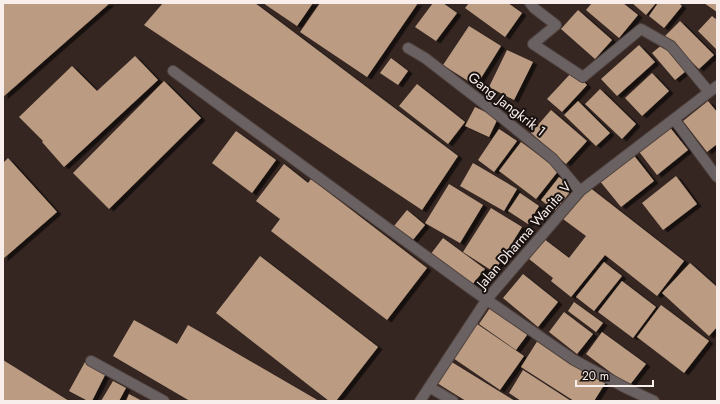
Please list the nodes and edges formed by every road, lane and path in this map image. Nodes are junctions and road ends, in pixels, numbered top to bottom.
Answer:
1 (530, 3) edge
2 (408, 48) dead end
3 (173, 71) dead end
4 (713, 89) edge
5 (674, 119) junction
6 (717, 177) edge
7 (580, 191) junction
8 (487, 300) junction
9 (91, 361) dead end
10 (429, 387) junction
11 (164, 401) edge
12 (420, 401) edge
13 (453, 401) edge
14 (654, 401) edge

1 - 4 street
2 - 7 street, Gang Jangkrik 1
3 - 8 street
4 - 5 street, Jalan Dharma Wanita V
5 - 6 street
5 - 7 street, Jalan Dharma Wanita V
7 - 8 street, Jalan Dharma Wanita V
8 - 10 street, Jalan Dharma Wanita V
8 - 14 street
9 - 11 street
10 - 12 street, Jalan Dharma Wanita V
10 - 13 street

